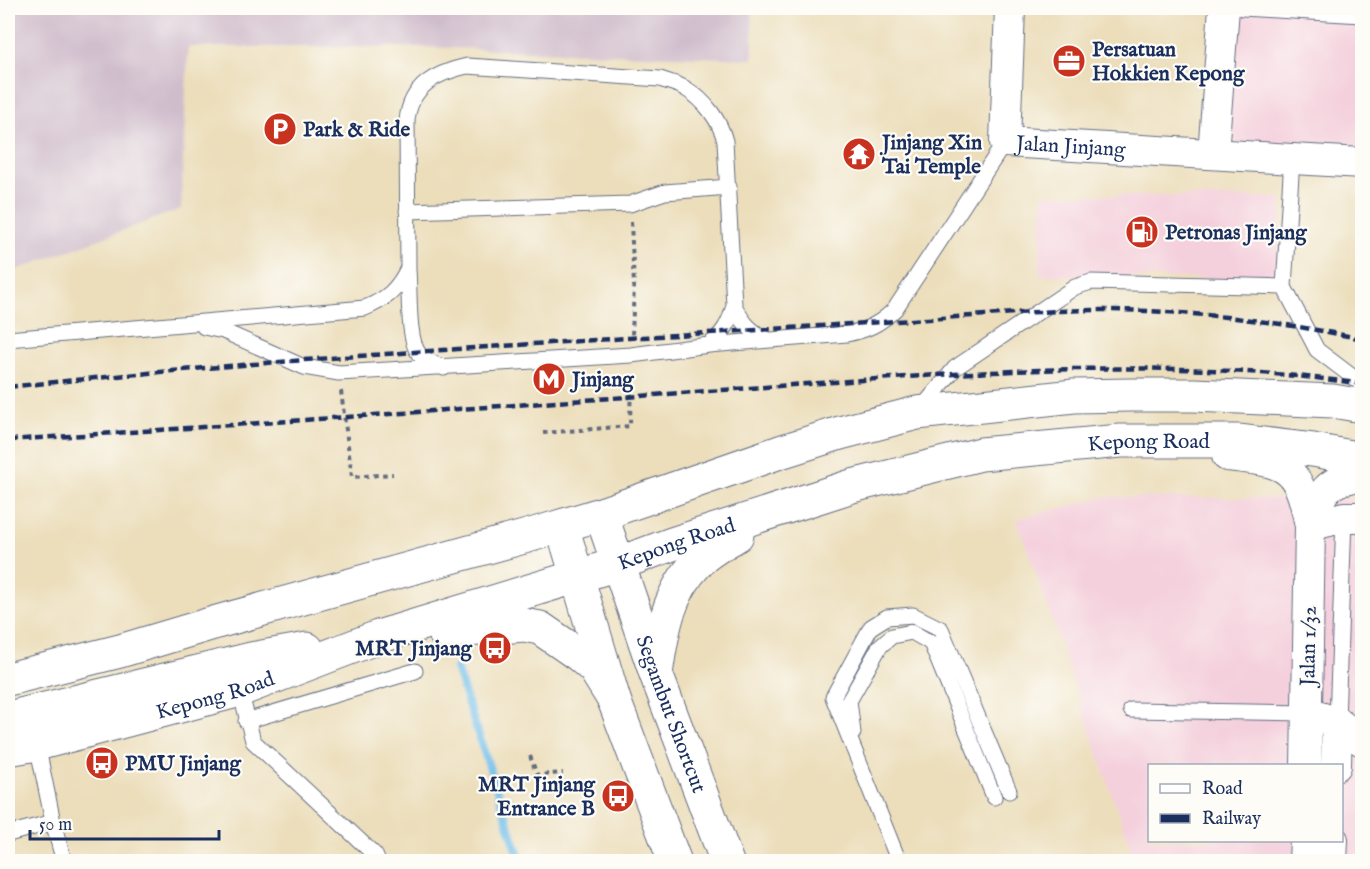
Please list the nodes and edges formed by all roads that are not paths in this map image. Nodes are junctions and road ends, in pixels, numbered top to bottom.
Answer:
1 (1010, 8) edge
2 (1224, 8) edge
3 (1242, 8) edge
4 (1362, 15) edge
5 (1005, 142) junction
6 (1213, 154) junction
7 (1292, 159) junction
8 (1362, 163) edge
9 (729, 187) junction
10 (407, 211) junction
11 (408, 268) junction
12 (1284, 287) junction
13 (734, 305) junction
14 (192, 324) junction
15 (8, 339) edge
16 (768, 340) junction
17 (709, 345) junction
18 (444, 368) junction
19 (1362, 384) edge
20 (1362, 406) edge
21 (917, 413) junction
22 (1042, 448) junction
23 (1362, 459) edge
24 (1362, 476) edge
25 (601, 514) junction
26 (768, 514) junction
27 (1353, 517) edge
28 (562, 526) junction
29 (1310, 526) junction
30 (618, 564) junction
31 (577, 577) junction
32 (378, 638) junction
33 (415, 671) dead end
34 (656, 674) junction
35 (14, 675) edge
36 (614, 700) junction
37 (243, 705) junction
38 (1131, 710) dead end
39 (1307, 713) junction
40 (8, 718) edge
41 (1337, 722) junction
42 (1362, 741) edge
43 (22, 747) edge
44 (854, 750) junction
45 (1306, 764) edge
46 (1336, 764) edge
47 (1009, 791) dead end
48 (994, 797) dead end
49 (53, 822) junction
50 (8, 834) edge
51 (1305, 842) edge
52 (1333, 842) edge
53 (64, 861) edge
54 (378, 861) edge
55 (675, 861) edge
56 (728, 861) edge
57 (899, 861) edge
58 (1304, 861) edge
59 (1332, 861) edge

1 - 5 street
2 - 6 street
3 - 4 lane
5 - 6 street, Jalan Jinjang
5 - 16 lane, Jalan Jinjang
6 - 7 street, Jalan Jinjang
7 - 8 street, Jalan Jinjang
7 - 12 lane
9 - 10 lane
9 - 10 lane
9 - 13 lane
10 - 11 lane
11 - 14 lane
11 - 18 lane
12 - 19 lane
12 - 21 lane
13 - 16 lane
13 - 17 lane
14 - 15 lane
14 - 18 lane
16 - 17 lane
17 - 18 lane
20 - 21 main road
21 - 25 main road
22 - 23 main road, Kepong Road
22 - 26 main road, Kepong Road
22 - 29 street, Jalan 1/32
24 - 29 street, Jalan 1/32
25 - 28 main road
25 - 30 main road, Segambut Shortcut
26 - 30 main road, Kepong Road
26 - 34 main road
27 - 29 street
27 - 41 lane
28 - 31 main road
28 - 35 main road
29 - 39 street, Jalan 1/32
30 - 31 main road, Kepong Road
30 - 34 main road, Segambut Shortcut
31 - 32 main road, Kepong Road
31 - 36 main road
32 - 36 main road
32 - 37 main road, Kepong Road
32 - 40 main road
33 - 37 lane
34 - 56 main road, Segambut Shortcut
36 - 55 main road
37 - 43 main road, Kepong Road
37 - 54 lane
38 - 39 lane
39 - 41 street
39 - 45 street, Jalan 1/32
41 - 42 street
41 - 46 street
43 - 49 lane
44 - 47 lane
44 - 48 lane
44 - 57 lane
49 - 50 lane
49 - 53 lane
51 - 58 street
52 - 59 street

